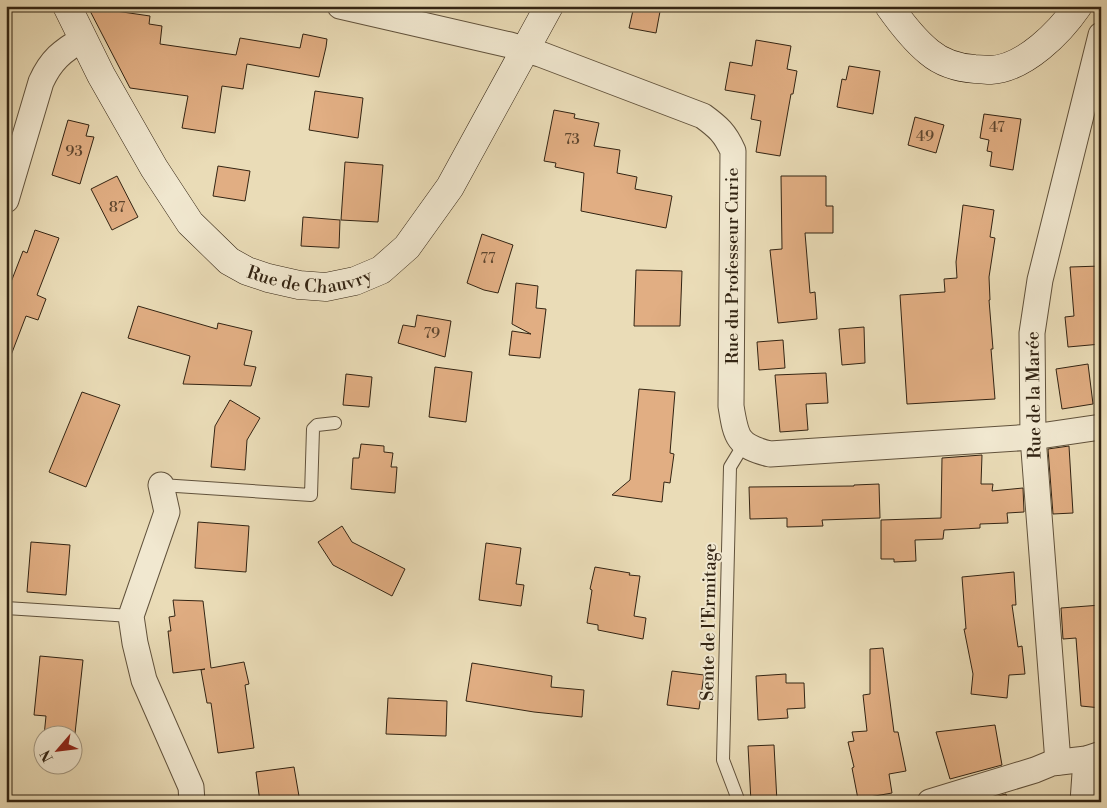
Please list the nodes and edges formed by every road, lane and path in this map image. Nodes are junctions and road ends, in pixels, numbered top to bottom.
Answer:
1 (67, 6) edge
2 (340, 6) edge
3 (550, 6) edge
4 (889, 6) edge
5 (1078, 6) edge
6 (1101, 35) edge
7 (83, 39) junction
8 (525, 50) junction
9 (6, 200) edge
10 (335, 424) dead end
11 (1101, 427) edge
12 (1033, 437) junction
13 (744, 444) junction
14 (161, 485) joint
15 (6, 608) edge
16 (131, 616) junction
17 (1093, 756) edge
18 (1058, 762) junction
19 (192, 802) edge
20 (739, 802) edge
21 (930, 802) edge
22 (1083, 802) edge

1 - 7 street, Rue de Chauvry
2 - 8 street, Rue du Professeur Curie
3 - 8 street, Rue de Chauvry
4 - 5 street
6 - 12 street, Rue de la Marée
7 - 8 street, Rue de Chauvry
7 - 9 street
8 - 13 street, Rue du Professeur Curie
10 - 14 lane
11 - 12 street
12 - 13 street
12 - 18 street, Rue de la Marée
13 - 20 lane, Sente de l'Ermitage
14 - 16 street
15 - 16 lane
16 - 19 street
17 - 18 street
17 - 22 street
18 - 21 street

